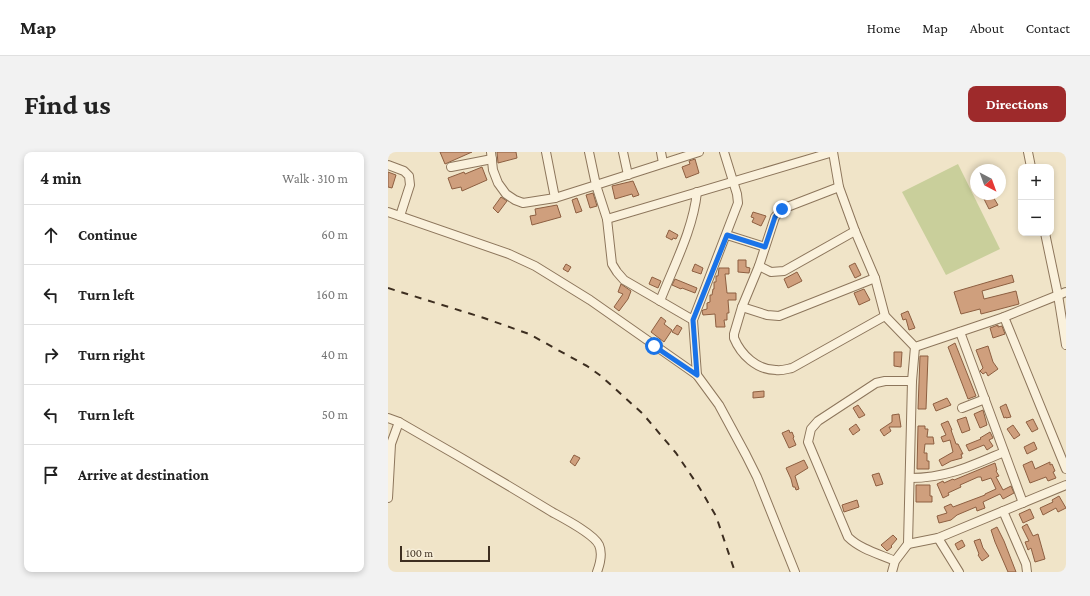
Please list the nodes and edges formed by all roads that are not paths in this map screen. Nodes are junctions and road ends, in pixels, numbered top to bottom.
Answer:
1 (546, 152) edge
2 (589, 152) edge
3 (623, 152) edge
4 (661, 152) edge
5 (697, 152) edge
6 (724, 152) edge
7 (833, 152) edge
8 (1028, 152) edge
9 (491, 156) edge
10 (663, 163) junction
11 (1030, 164) edge
12 (388, 165) edge
13 (451, 167) dead end
14 (628, 175) junction
15 (733, 181) junction
16 (596, 185) junction
17 (839, 187) junction
18 (698, 192) junction
19 (555, 198) junction
20 (388, 212) edge
21 (400, 216) junction
22 (607, 219) junction
23 (855, 231) junction
24 (727, 235) junction
25 (1046, 236) edge
26 (765, 247) junction
27 (759, 266) junction
28 (875, 278) junction
29 (1066, 292) edge
30 (1058, 295) junction
31 (660, 301) junction
32 (742, 307) junction
33 (885, 316) junction
34 (1004, 317) junction
35 (693, 320) junction
36 (960, 332) junction
37 (1066, 346) edge
38 (915, 347) junction
39 (697, 375) junction
40 (912, 381) junction
41 (985, 399) junction
42 (962, 408) dead end
43 (388, 418) edge
44 (399, 422) junction
45 (1004, 452) junction
46 (1066, 470) edge
47 (910, 478) junction
48 (1066, 485) edge
49 (388, 498) edge
50 (1023, 503) junction
51 (1003, 511) junction
52 (938, 538) junction
53 (908, 544) junction
54 (894, 561) junction
55 (597, 572) edge
56 (794, 572) edge
57 (892, 572) edge
58 (959, 572) edge
59 (1027, 572) edge

1 - 19 street
2 - 16 street
3 - 14 street
4 - 10 street
5 - 10 street
6 - 15 street
7 - 15 street
7 - 17 street
8 - 11 street
9 - 13 street
9 - 19 street
10 - 14 street
12 - 21 street
14 - 16 street
15 - 18 street
15 - 24 street
16 - 19 street
16 - 22 street
17 - 23 street
17 - 26 street
18 - 22 street
18 - 31 street
20 - 21 street
21 - 39 street
22 - 31 street
23 - 27 street
23 - 28 street
24 - 26 street
24 - 35 street
25 - 30 street
26 - 27 street
27 - 32 street
28 - 32 street
28 - 33 street
29 - 30 street
30 - 34 street
30 - 37 street
31 - 35 street
32 - 33 street
33 - 38 street
34 - 36 street
34 - 46 street
35 - 39 street
36 - 38 street
36 - 41 street
38 - 40 street
39 - 56 street
40 - 47 street
40 - 54 street
41 - 42 street
41 - 45 street
43 - 44 street
44 - 49 street
44 - 55 street
45 - 47 street
45 - 50 street
47 - 53 street
48 - 50 street
50 - 51 street
51 - 52 street
51 - 59 street
52 - 53 street
52 - 58 street
53 - 54 street
54 - 57 street

